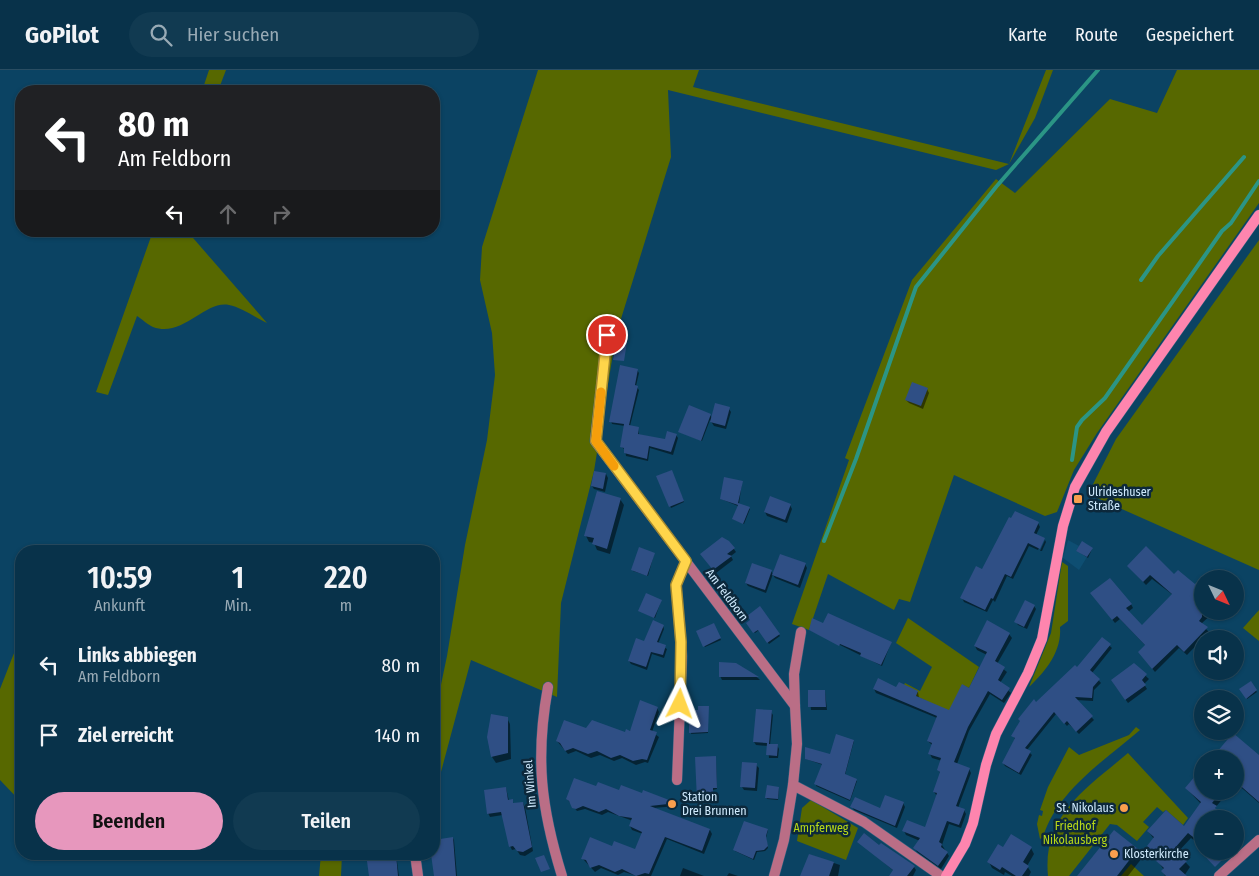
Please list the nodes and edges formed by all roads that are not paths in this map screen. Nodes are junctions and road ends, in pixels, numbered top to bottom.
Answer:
1 (1259, 215) edge
2 (607, 335) dead end
3 (686, 561) junction
4 (801, 632) dead end
5 (548, 687) dead end
6 (795, 706) junction
7 (677, 780) dead end
8 (793, 785) junction
9 (1259, 840) edge
10 (416, 860) edge
11 (418, 876) edge
12 (562, 876) edge
13 (774, 876) edge
14 (941, 876) edge
15 (946, 876) edge
16 (1219, 876) edge

1 - 15 street
2 - 3 street, Am Feldborn
3 - 6 street, Am Feldborn
3 - 7 street
4 - 6 street
5 - 12 street, Im Winkel
6 - 8 street
8 - 13 street
8 - 14 street
9 - 16 street
10 - 11 street

